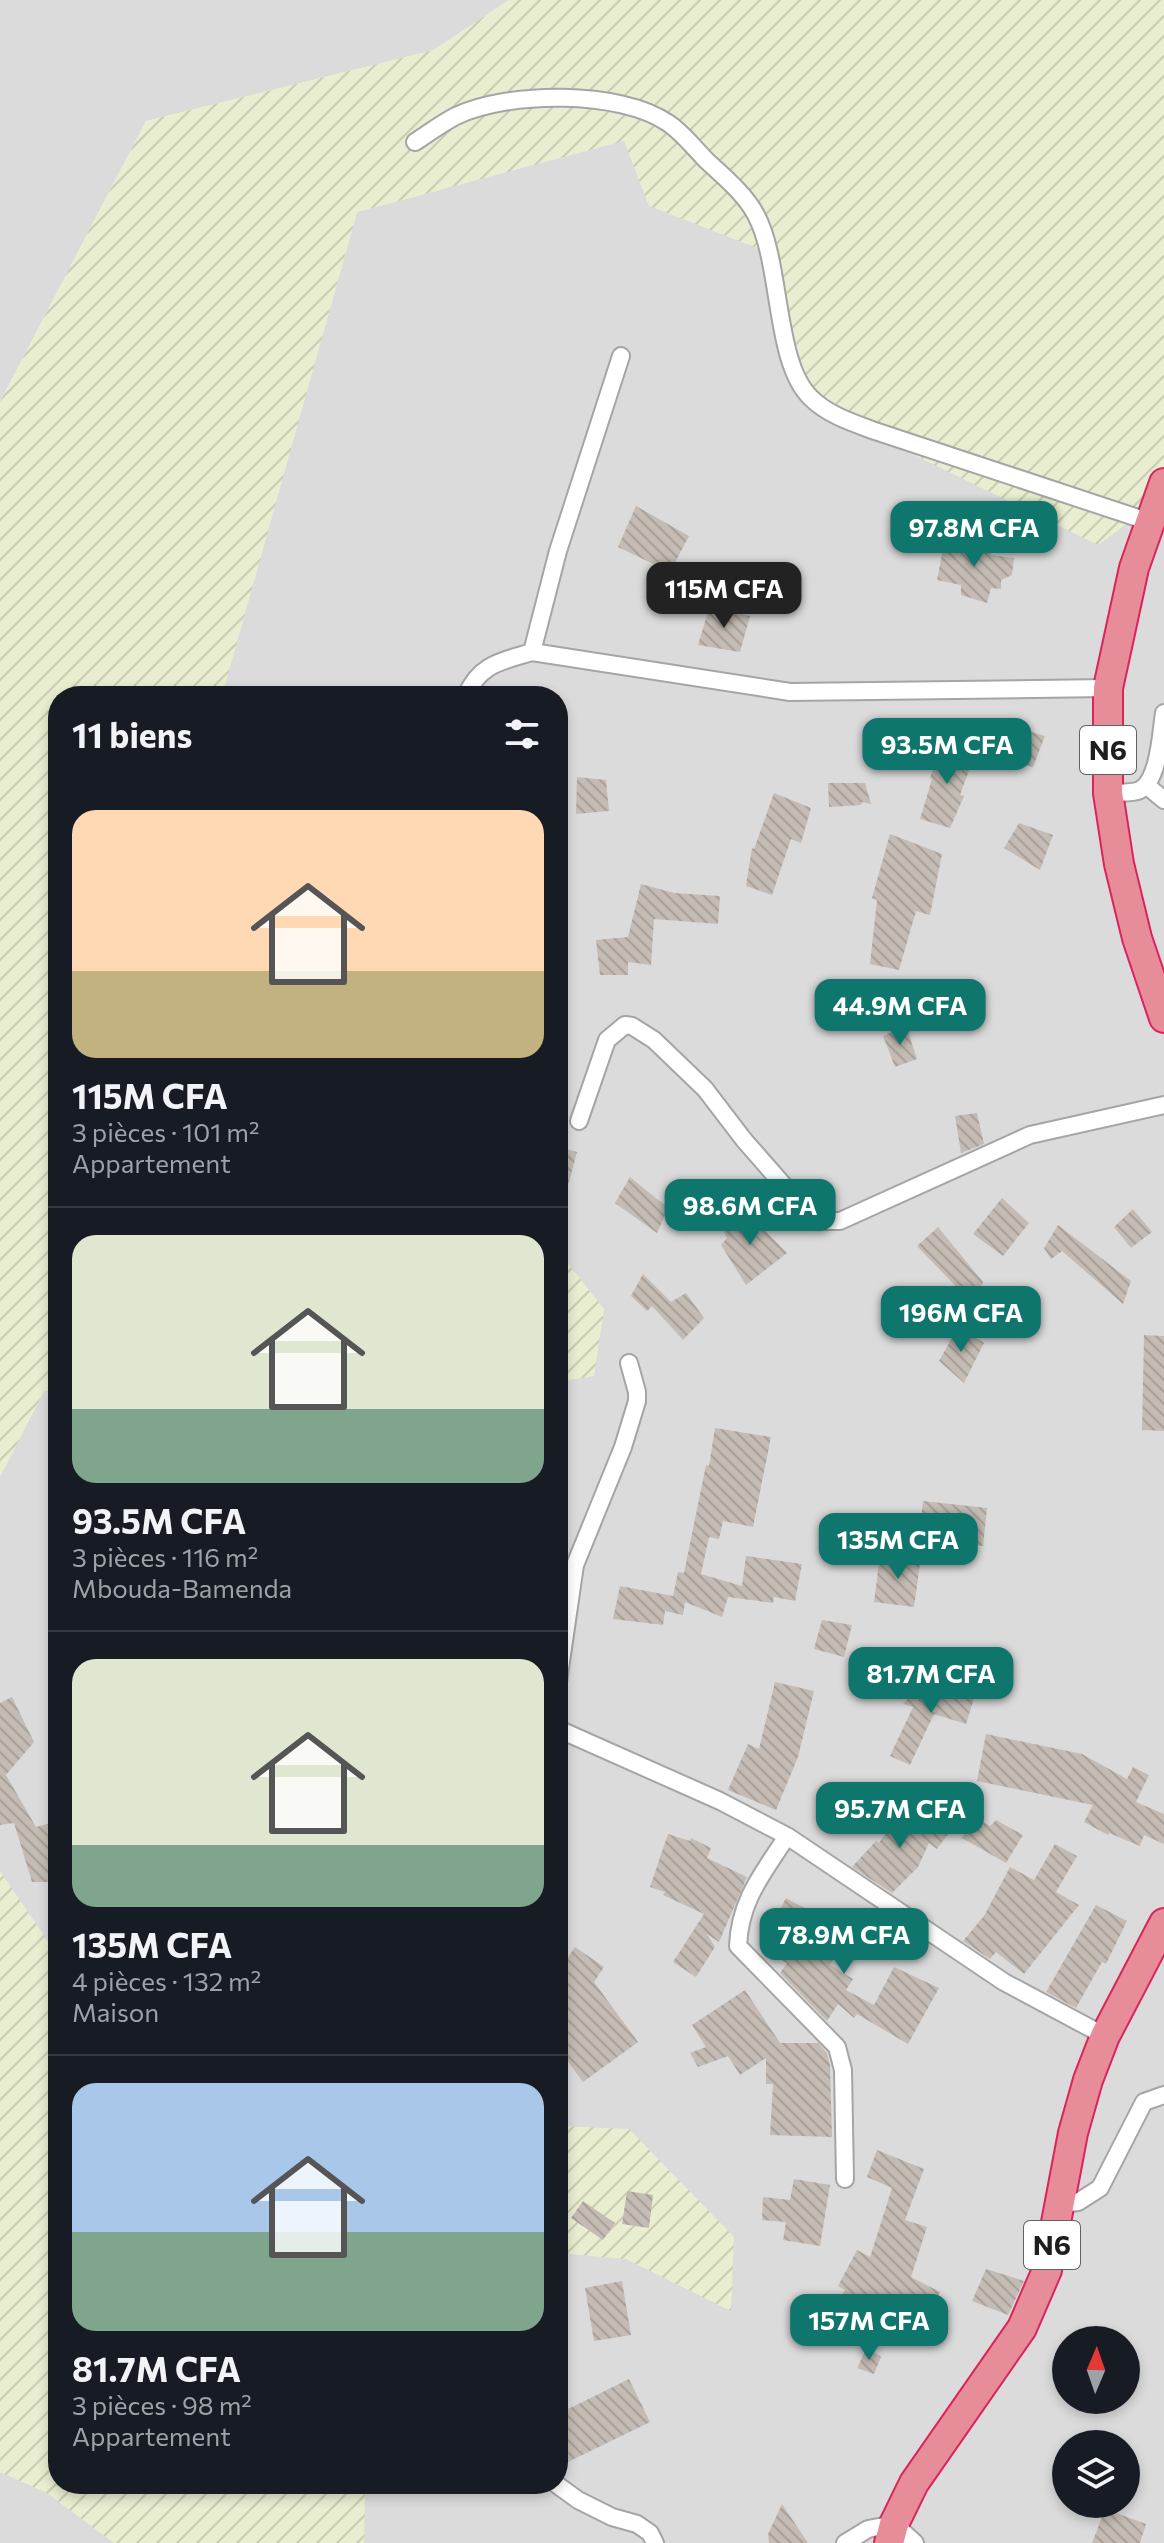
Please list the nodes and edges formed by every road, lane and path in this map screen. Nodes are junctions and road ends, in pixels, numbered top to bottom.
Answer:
1 (415, 142) dead end
2 (621, 356) dead end
3 (1164, 483) edge
4 (1150, 522) junction
5 (532, 652) junction
6 (470, 686) edge
7 (1108, 688) junction
8 (1164, 713) edge
9 (1146, 785) junction
10 (1108, 793) junction
11 (1164, 800) edge
12 (1164, 1018) edge
13 (1164, 1105) edge
14 (579, 1121) dead end
15 (629, 1363) dead end
16 (568, 1613) edge
17 (568, 1733) edge
18 (787, 1836) junction
19 (1164, 1923) edge
20 (1105, 2036) junction
21 (1164, 2095) edge
22 (845, 2179) dead end
23 (1061, 2204) junction
24 (568, 2493) edge
25 (899, 2537) edge
26 (655, 2543) edge
27 (845, 2543) edge

1 - 4 street
2 - 5 street
3 - 4 highway, N6
4 - 7 highway, N6
5 - 6 street
5 - 7 street
7 - 10 highway, N6
8 - 9 street
9 - 10 street
9 - 11 street
10 - 12 highway, N6
13 - 14 street
15 - 16 street
17 - 18 street
18 - 20 street
18 - 22 street
19 - 20 highway, N6
20 - 23 highway, N6
21 - 23 street
23 - 25 highway, N6
24 - 26 street
25 - 27 street

